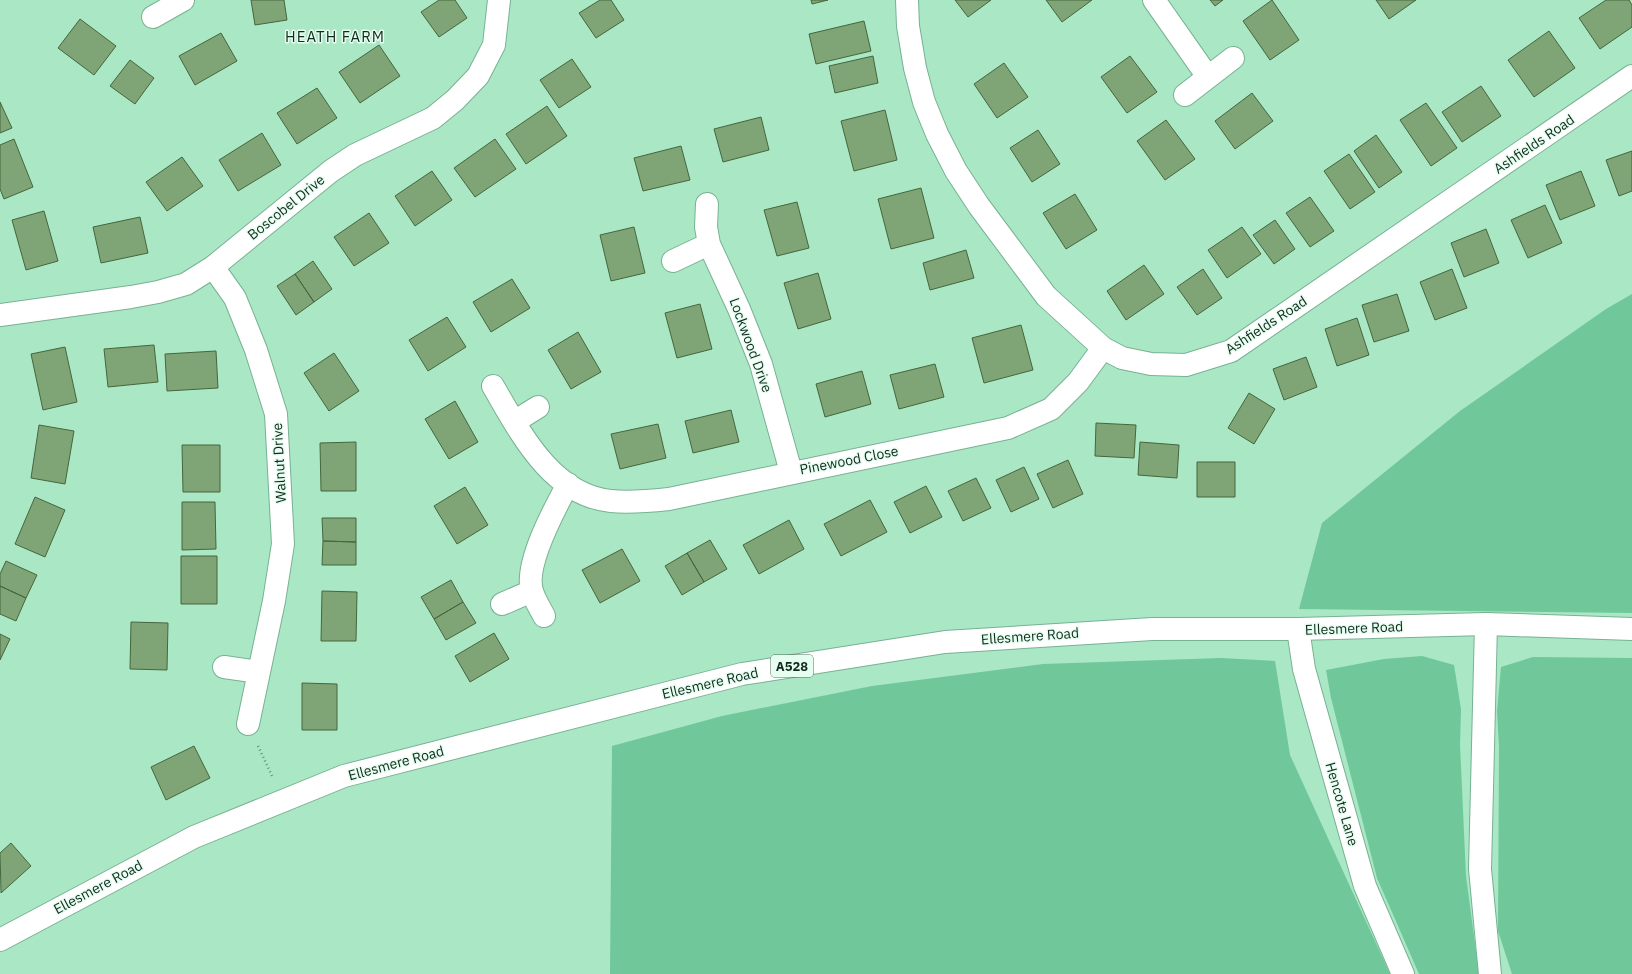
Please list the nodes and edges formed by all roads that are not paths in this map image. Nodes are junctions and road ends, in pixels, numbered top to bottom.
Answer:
1 (183, 0) edge
2 (500, 0) edge
3 (907, 0) edge
4 (1154, 0) edge
5 (153, 18) dead end
6 (1233, 58) dead end
7 (1632, 76) edge
8 (1208, 77) junction
9 (1185, 95) dead end
10 (708, 204) dead end
11 (709, 244) junction
12 (673, 261) dead end
13 (212, 267) junction
14 (0, 315) edge
15 (1103, 348) junction
16 (493, 386) dead end
17 (538, 407) dead end
18 (514, 422) junction
19 (791, 472) junction
20 (568, 484) junction
21 (532, 591) junction
22 (502, 604) dead end
23 (544, 616) dead end
24 (1486, 624) junction
25 (1298, 629) junction
26 (1632, 629) edge
27 (224, 667) dead end
28 (259, 672) junction
29 (248, 724) road end
30 (0, 940) edge
31 (1403, 974) edge
32 (1490, 974) edge

1 - 5 street
2 - 13 street, Boscobel Drive
3 - 15 street, Ashfields Road
4 - 8 street
6 - 8 street
7 - 15 street, Ashfields Road
8 - 9 street
10 - 11 street, Lockwood Drive
11 - 12 street
11 - 19 street, Lockwood Drive
13 - 14 street, Boscobel Drive
13 - 28 street, Walnut Drive
15 - 19 street, Pinewood Close
16 - 18 street, Pinewood Close
17 - 18 street
18 - 20 street, Pinewood Close
19 - 20 street, Pinewood Close
20 - 21 street
21 - 22 street
21 - 23 street
24 - 25 street, Ellesmere Road / A528
24 - 26 street, Ellesmere Road / A528
24 - 32 street
25 - 30 street, Ellesmere Road / A528
25 - 31 street, Hencote Lane
27 - 28 street
28 - 29 street, Walnut Drive

